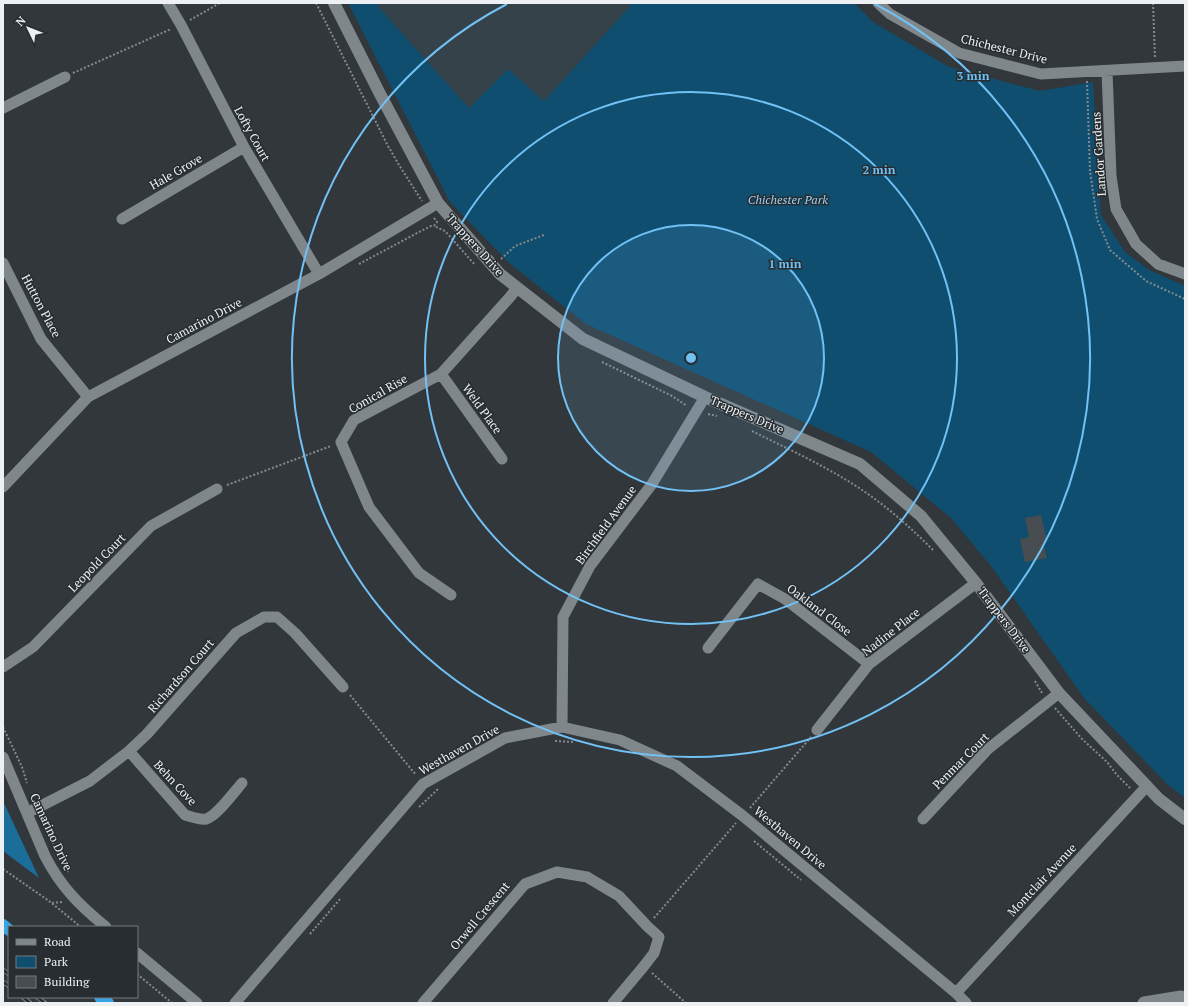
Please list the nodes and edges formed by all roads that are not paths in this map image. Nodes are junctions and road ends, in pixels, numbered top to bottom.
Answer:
1 (168, 3) edge
2 (334, 3) edge
3 (878, 3) edge
4 (1185, 66) edge
5 (1107, 70) junction
6 (65, 77) road end
7 (3, 108) edge
8 (244, 147) junction
9 (432, 206) junction
10 (122, 219) dead end
11 (3, 263) edge
12 (319, 274) junction
13 (1185, 274) edge
14 (517, 288) junction
15 (441, 374) junction
16 (88, 397) junction
17 (705, 397) junction
18 (502, 459) dead end
19 (3, 487) edge
20 (217, 489) road end
21 (976, 583) junction
22 (450, 595) dead end
23 (708, 648) dead end
24 (869, 664) junction
25 (3, 667) edge
26 (343, 687) road end
27 (1059, 693) junction
28 (562, 727) junction
29 (817, 730) road end
30 (129, 751) junction
31 (3, 757) edge
32 (242, 783) dead end
33 (1147, 786) junction
34 (27, 813) junction
35 (1185, 819) edge
36 (923, 820) dead end
37 (105, 926) edge
38 (138, 954) edge
39 (956, 993) junction
40 (1185, 998) edge
41 (197, 1003) edge
42 (236, 1003) edge
43 (423, 1003) edge
44 (613, 1003) edge
45 (966, 1003) edge
46 (1143, 1003) edge

1 - 8 street, Lofty Court
2 - 9 main road, Trappers Drive
3 - 5 street, Chichester Drive
4 - 5 street, Chichester Drive
5 - 13 street, Landor Gardens
6 - 7 street
8 - 10 street, Hale Grove
8 - 12 street, Lofty Court
9 - 12 street, Camarino Drive
9 - 14 main road, Trappers Drive
11 - 16 street, Hutton Place
12 - 16 street, Camarino Drive
14 - 15 street, Conical Rise
14 - 17 main road, Trappers Drive
15 - 18 street, Weld Place
15 - 22 street, Conical Rise
16 - 19 street, Camarino Drive
17 - 21 main road, Trappers Drive
17 - 28 street, Birchfield Avenue
20 - 25 street, Leopold Court
21 - 24 street, Nadine Place
21 - 27 main road, Trappers Drive
23 - 24 street, Oakland Close
24 - 29 street, Nadine Place
26 - 30 street, Richardson Court
27 - 33 main road, Trappers Drive
27 - 36 street, Penmar Court
28 - 39 street, Westhaven Drive
28 - 42 street, Westhaven Drive
30 - 32 street, Behn Cove
30 - 34 street, Richardson Court
31 - 34 street, Camarino Drive
33 - 35 main road, Trappers Drive
33 - 39 street, Montclair Avenue
34 - 37 street, Camarino Drive
38 - 41 street
39 - 45 street, Westhaven Drive
40 - 46 street
43 - 44 street, Orwell Crescent

